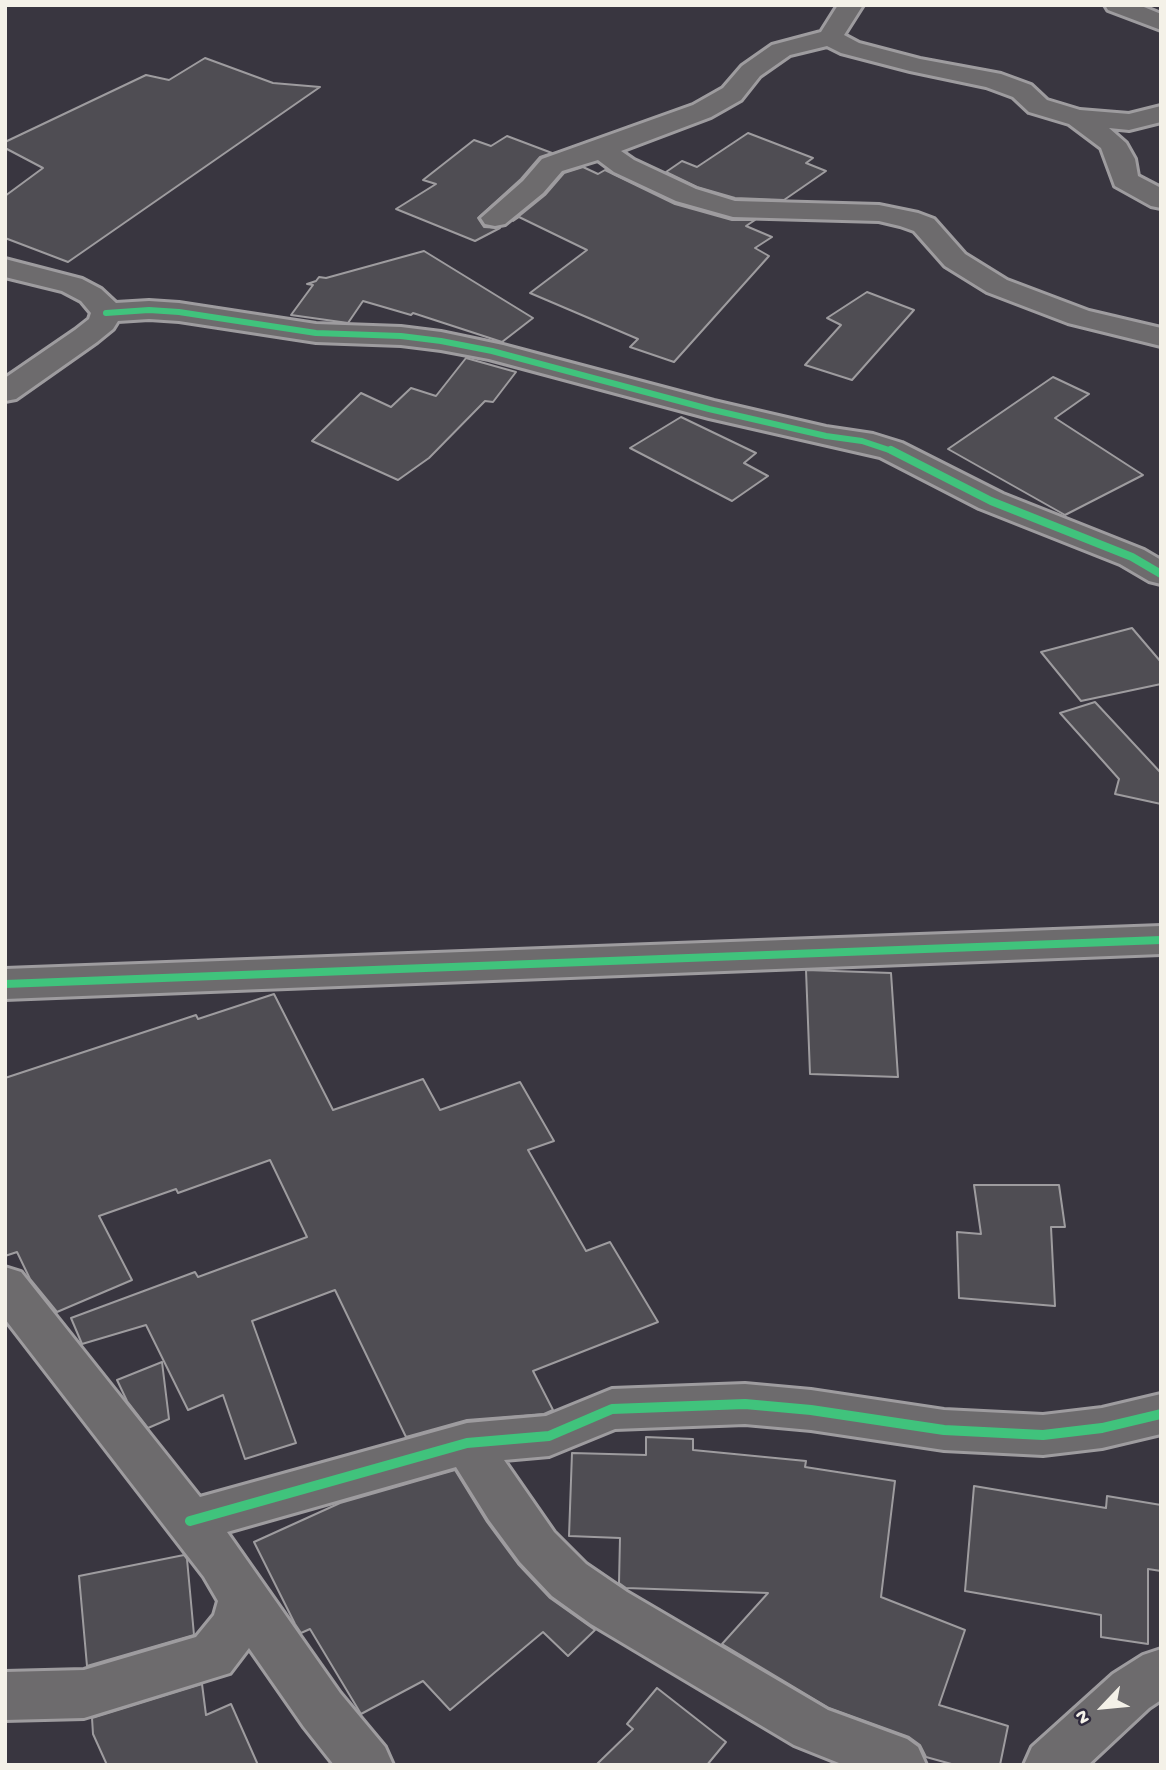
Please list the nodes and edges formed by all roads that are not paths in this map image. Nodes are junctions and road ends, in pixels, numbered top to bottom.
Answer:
1 (851, 5) edge
2 (1117, 5) edge
3 (1161, 23) edge
4 (830, 37) junction
5 (1161, 114) edge
6 (1078, 118) junction
7 (601, 149) junction
8 (1161, 200) edge
9 (495, 218) dead end
10 (5, 268) edge
11 (106, 313) junction
12 (1161, 337) edge
13 (5, 391) edge
14 (1161, 575) edge
15 (1161, 940) edge
16 (5, 984) edge
17 (5, 1285) edge
18 (1161, 1414) edge
19 (467, 1443) junction
20 (190, 1521) junction
21 (243, 1598) junction
22 (1161, 1672) edge
23 (5, 1696) edge
24 (367, 1765) edge
25 (900, 1765) edge
26 (1050, 1765) edge

1 - 4 street
2 - 3 street
4 - 6 street
4 - 7 street
5 - 6 street
6 - 8 street
7 - 9 street
7 - 12 street
10 - 11 street
11 - 13 street
11 - 14 street
15 - 16 street
17 - 20 street
18 - 19 street
19 - 20 street
19 - 25 street
20 - 21 street
21 - 23 street
21 - 24 street
22 - 26 street

